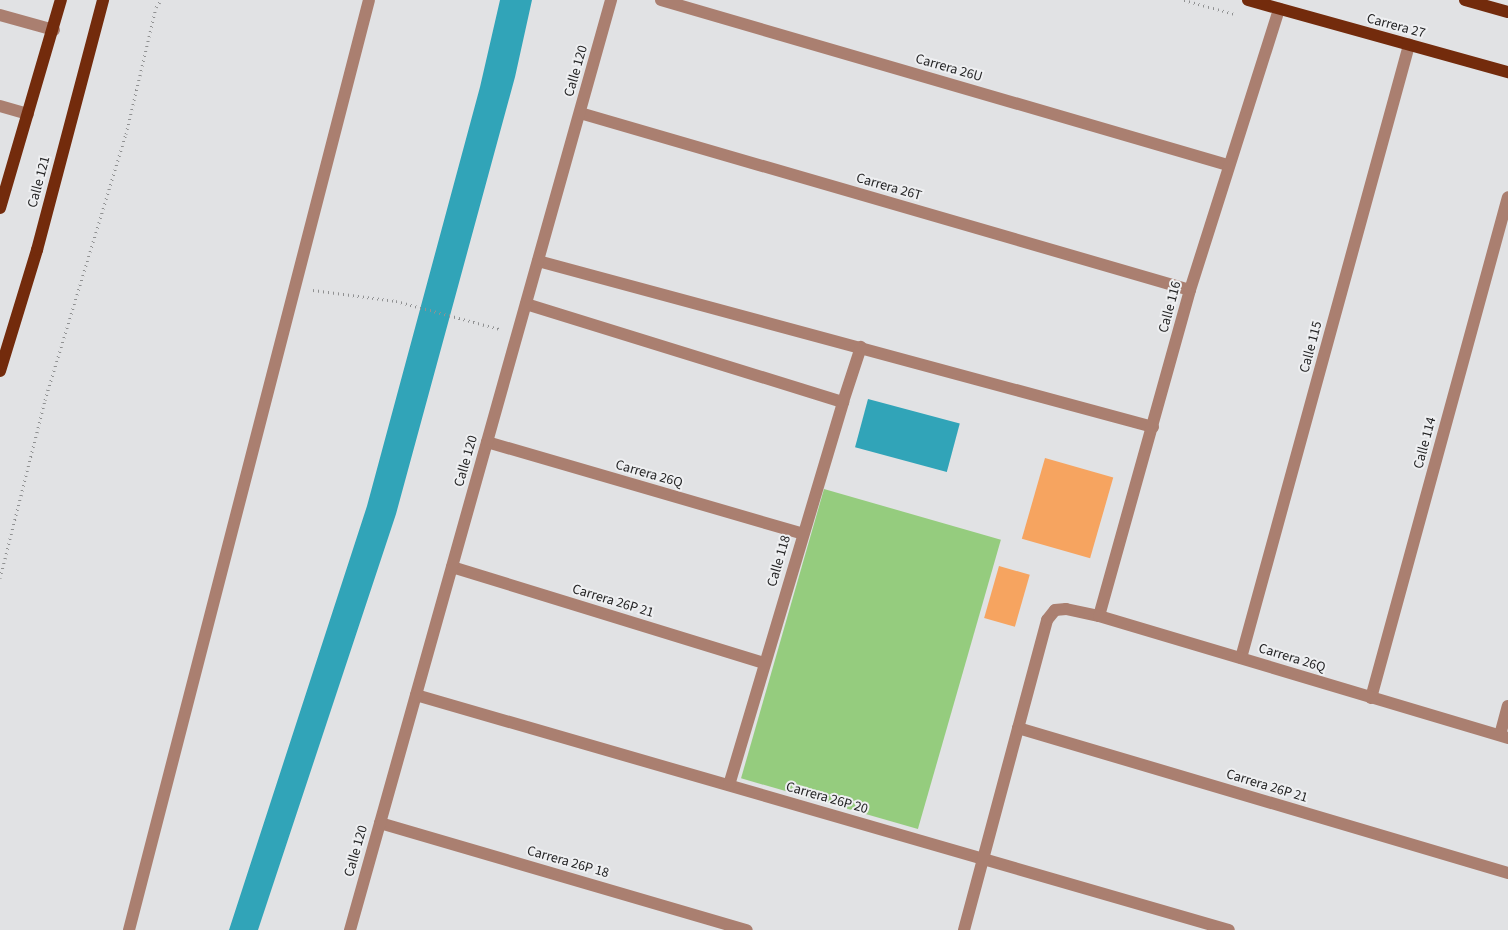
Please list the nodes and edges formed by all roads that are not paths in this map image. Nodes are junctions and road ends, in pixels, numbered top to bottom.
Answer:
1 (61, 0) edge
2 (103, 0) edge
3 (369, 0) edge
4 (612, 0) edge
5 (661, 0) edge
6 (1248, 0) edge
7 (1465, 0) edge
8 (1279, 9) junction
9 (1508, 12) edge
10 (0, 15) edge
11 (54, 30) junction
12 (1409, 45) junction
13 (1508, 72) edge
14 (0, 106) edge
15 (580, 113) junction
16 (28, 114) junction
17 (1228, 165) junction
18 (3, 185) edge
19 (1508, 197) edge
20 (0, 208) edge
21 (538, 261) junction
22 (1190, 290) junction
23 (526, 304) junction
24 (861, 347) junction
25 (0, 371) edge
26 (843, 402) junction
27 (1153, 427) junction
28 (487, 442) junction
29 (803, 534) junction
30 (452, 568) junction
31 (1099, 616) junction
32 (1241, 658) junction
33 (765, 663) junction
34 (416, 695) junction
35 (1371, 698) junction
36 (1508, 706) edge
37 (1018, 728) junction
38 (1504, 737) edge
39 (729, 785) junction
40 (380, 823) junction
41 (984, 859) junction
42 (1508, 874) edge
43 (129, 930) edge
44 (350, 930) edge
45 (747, 930) edge
46 (964, 930) edge
47 (1229, 930) edge

1 - 11 main road, Calle 121
2 - 25 main road, Calle 121
3 - 43 street
4 - 15 street, Calle 120
5 - 17 street, Carrera 26U
6 - 8 main road, Carrera 27
7 - 9 main road
8 - 12 main road, Carrera 27
8 - 17 street, Calle 116
10 - 11 street
11 - 16 main road, Calle 121
12 - 13 main road, Carrera 27
12 - 32 street, Calle 115
14 - 16 street
15 - 21 street, Calle 120
15 - 22 street, Carrera 26T
16 - 18 main road, Calle 121
17 - 22 street, Calle 116
18 - 20 main road, Calle 121
19 - 35 street, Calle 114
21 - 23 street, Calle 120
21 - 24 street
22 - 27 street, Calle 116
23 - 26 street
23 - 28 street, Calle 120
24 - 26 street, Calle 118
24 - 27 street
26 - 29 street, Calle 118
27 - 31 street, Calle 116
28 - 29 street, Carrera 26Q
28 - 30 street, Calle 120
29 - 33 street, Calle 118
30 - 33 street, Carrera 26P 21
30 - 34 street, Calle 120
31 - 32 street, Carrera 26Q
31 - 37 street, Carrera 26Q
32 - 35 street, Carrera 26Q
33 - 39 street, Calle 118
34 - 39 street, Carrera 26P 20
34 - 40 street, Calle 120
35 - 38 street, Carrera 26Q
36 - 38 street
37 - 41 street
37 - 42 street, Carrera 26P 21
39 - 41 street, Carrera 26P 20
40 - 44 street, Calle 120
40 - 45 street, Carrera 26P 18
41 - 46 street
41 - 47 street, Carrera 26P 20

